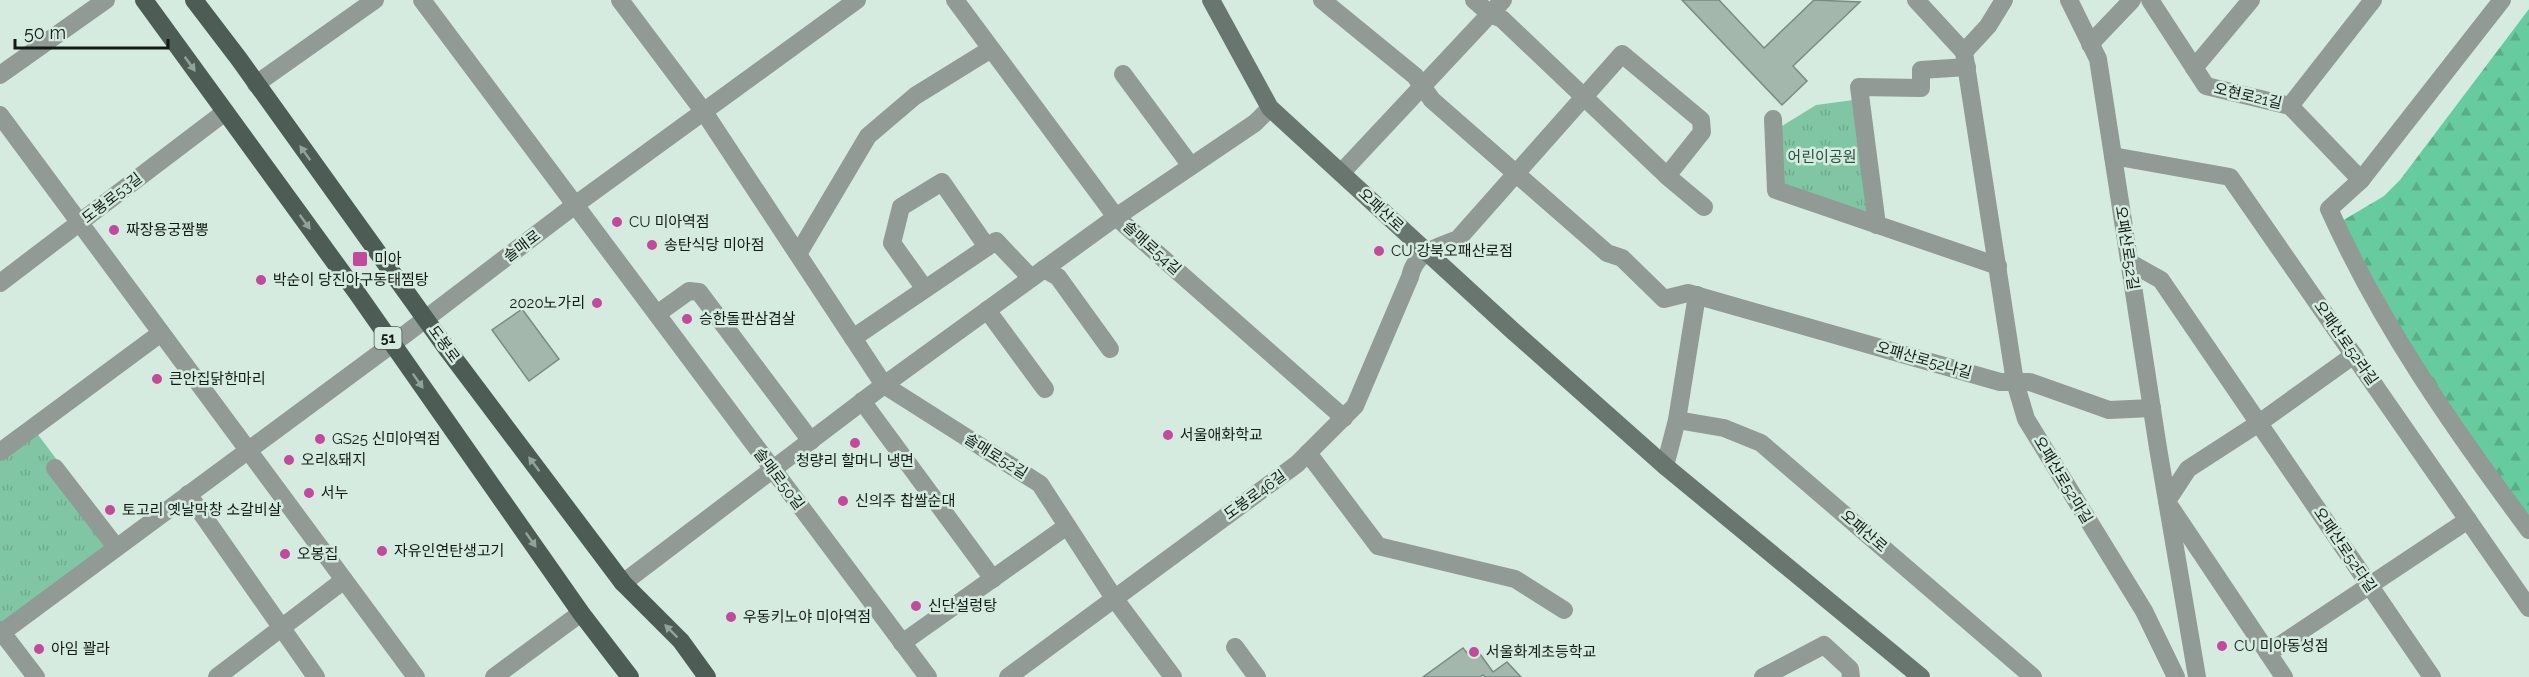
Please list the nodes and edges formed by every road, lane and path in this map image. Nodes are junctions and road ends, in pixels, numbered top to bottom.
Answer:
1 (106, 0) edge
2 (144, 0) edge
3 (194, 0) edge
4 (375, 0) edge
5 (422, 0) edge
6 (620, 0) edge
7 (857, 0) edge
8 (955, 0) edge
9 (1211, 0) edge
10 (1474, 0) edge
11 (1503, 0) edge
12 (1916, 0) edge
13 (2004, 0) edge
14 (2069, 0) edge
15 (2132, 0) edge
16 (2150, 0) edge
17 (2251, 0) edge
18 (2373, 0) edge
19 (2502, 0) edge
20 (1333, 3) edge
21 (1490, 14) junction
22 (2090, 44) junction
23 (991, 49) junction
24 (1966, 60) junction
25 (2194, 68) junction
26 (1123, 74) dead end
27 (0, 75) edge
28 (256, 84) junction
29 (1422, 86) junction
30 (1584, 96) junction
31 (2290, 106) junction
32 (1270, 108) junction
33 (225, 112) junction
34 (704, 112) junction
35 (0, 114) edge
36 (1773, 118) dead end
37 (2113, 156) junction
38 (1191, 166) junction
39 (1341, 173) junction
40 (1515, 173) junction
41 (1667, 176) junction
42 (2361, 180) junction
43 (575, 205) junction
44 (1704, 207) dead end
45 (1116, 217) junction
46 (81, 222) junction
47 (1877, 225) junction
48 (987, 247) junction
49 (1427, 252) junction
50 (798, 254) junction
51 (2129, 262) junction
52 (1998, 266) junction
53 (1038, 273) junction
54 (0, 284) edge
55 (926, 289) junction
56 (1697, 296) junction
57 (987, 310) junction
58 (657, 314) junction
59 (426, 319) junction
60 (161, 333) junction
61 (853, 338) junction
62 (393, 344) junction
63 (1110, 349) dead end
64 (2354, 355) junction
65 (2015, 382) junction
66 (884, 385) junction
67 (1045, 389) dead end
68 (862, 401) junction
69 (2152, 408) junction
70 (1344, 418) junction
71 (1677, 420) junction
72 (2259, 423) junction
73 (811, 441) junction
74 (248, 450) junction
75 (0, 452) edge
76 (1308, 453) junction
77 (1665, 466) junction
78 (55, 468) dead end
79 (772, 470) junction
80 (188, 494) junction
81 (2167, 501) junction
82 (2468, 520) junction
83 (1067, 526) junction
84 (2529, 530) edge
85 (116, 547) junction
86 (993, 579) junction
87 (344, 580) junction
88 (623, 583) junction
89 (2370, 586) junction
90 (1114, 598) junction
91 (2529, 608) edge
92 (1564, 610) dead end
93 (581, 614) junction
94 (282, 627) junction
95 (1, 632) edge
96 (902, 643) junction
97 (1235, 647) dead end
98 (2268, 653) junction
99 (36, 677) edge
100 (217, 677) edge
101 (316, 677) edge
102 (416, 677) edge
103 (494, 677) edge
104 (630, 677) edge
105 (707, 677) edge
106 (928, 677) edge
107 (1008, 677) edge
108 (1173, 677) edge
109 (1257, 677) edge
110 (1763, 677) edge
111 (1851, 677) edge
112 (1921, 677) edge
113 (2033, 677) edge
114 (2176, 677) edge
115 (2197, 677) edge
116 (2284, 677) edge
117 (2432, 677) edge

1 - 27 street
2 -> 33 main road, 51
3 - 28 main road, 도봉로
4 - 28 street
5 - 43 street, 솔매로50길
6 - 34 street, 솔매로52길
7 - 34 street, 솔매로
8 - 23 street, 솔매로54길
9 - 32 street, 오패산로
10 - 21 street
11 - 21 street
12 - 24 street
13 - 24 street
14 - 22 street, 오패산로52길
15 - 22 street
16 - 25 street, 오현로21길
17 - 25 street
18 - 31 street
19 - 42 street
20 - 29 street, 오패산로52나길
21 - 29 street
21 - 30 street
22 - 37 street, 오패산로52길
23 - 45 street, 솔매로54길
23 - 50 street
24 - 47 street
24 - 52 street, 오패산로52마길
25 - 31 street, 오현로21길
26 - 38 street
59 -> 28 main road, 도봉로
29 - 39 street
29 - 40 street, 오패산로52나길
30 - 40 street
30 - 41 street
30 - 41 street
31 - 42 street, 오현로21길
32 - 38 street
32 - 39 street, 오패산로
33 - 46 street, 도봉로53길
33 -> 62 main road, 51
34 - 43 street, 솔매로
34 - 50 street, 솔매로52길
35 - 46 street
36 - 47 street
37 - 51 street, 오패산로52길
37 - 64 street, 오패산로52라길
38 - 45 street
39 - 49 street, 오패산로
40 - 49 street
40 - 56 street, 오패산로52나길
41 - 44 street
42 - 84 street
43 - 58 street, 솔매로50길
43 - 59 street, 솔매로
45 - 53 street
45 - 70 street, 솔매로54길
46 - 54 street, 도봉로53길
46 - 60 street
47 - 52 street
48 - 53 street
48 - 55 street
48 - 55 street
49 - 70 street, 도봉로46길
49 - 77 street, 오패산로
50 - 61 street, 솔매로52길
51 - 69 street, 오패산로52길
51 - 72 street, 오패산로52다길
52 - 65 street, 오패산로52마길
53 - 57 street
53 - 63 street
55 - 61 street
56 - 65 street, 오패산로52나길
56 - 71 street
57 - 66 street
57 - 67 street
58 - 73 street
58 - 79 street, 솔매로50길
59 - 62 street, 솔매로
88 -> 59 main road, 도봉로
60 - 74 street
60 - 75 street
61 - 66 street, 솔매로52길
62 - 74 street, 솔매로
62 -> 93 main road, 51
64 - 72 street
64 - 82 street, 오패산로52라길
65 - 69 street, 오패산로52나길
65 - 114 street, 오패산로52마길
66 - 68 street
66 - 83 street, 솔매로52길
68 - 73 street
68 - 86 street
69 - 81 street, 오패산로52길
70 - 76 street, 도봉로46길
71 - 77 street
71 - 113 street, 오패산로
72 - 81 street
72 - 89 street, 오패산로52다길
73 - 79 street
74 - 80 street, 솔매로
74 - 87 street
76 - 90 street, 도봉로46길
76 - 92 street
77 - 112 street, 오패산로
78 - 85 street
79 - 88 street
79 - 96 street, 솔매로50길
80 - 85 street, 솔매로
80 - 94 street
81 - 98 street
81 - 115 street, 오패산로52길
82 - 89 street
82 - 91 street, 오패산로52라길
83 - 86 street
83 - 90 street, 솔매로52길
85 - 95 street, 솔매로
86 - 96 street
87 - 94 street
87 - 102 street
105 -> 88 main road, 도봉로
89 - 98 street
89 - 117 street, 오패산로52다길
90 - 107 street, 도봉로46길
90 - 108 street, 솔매로52길
93 - 103 street
93 - 104 main road, 51
94 - 100 street
94 - 101 street
95 - 99 street
96 - 106 street, 솔매로50길
97 - 109 street
98 - 116 street
110 - 111 street

